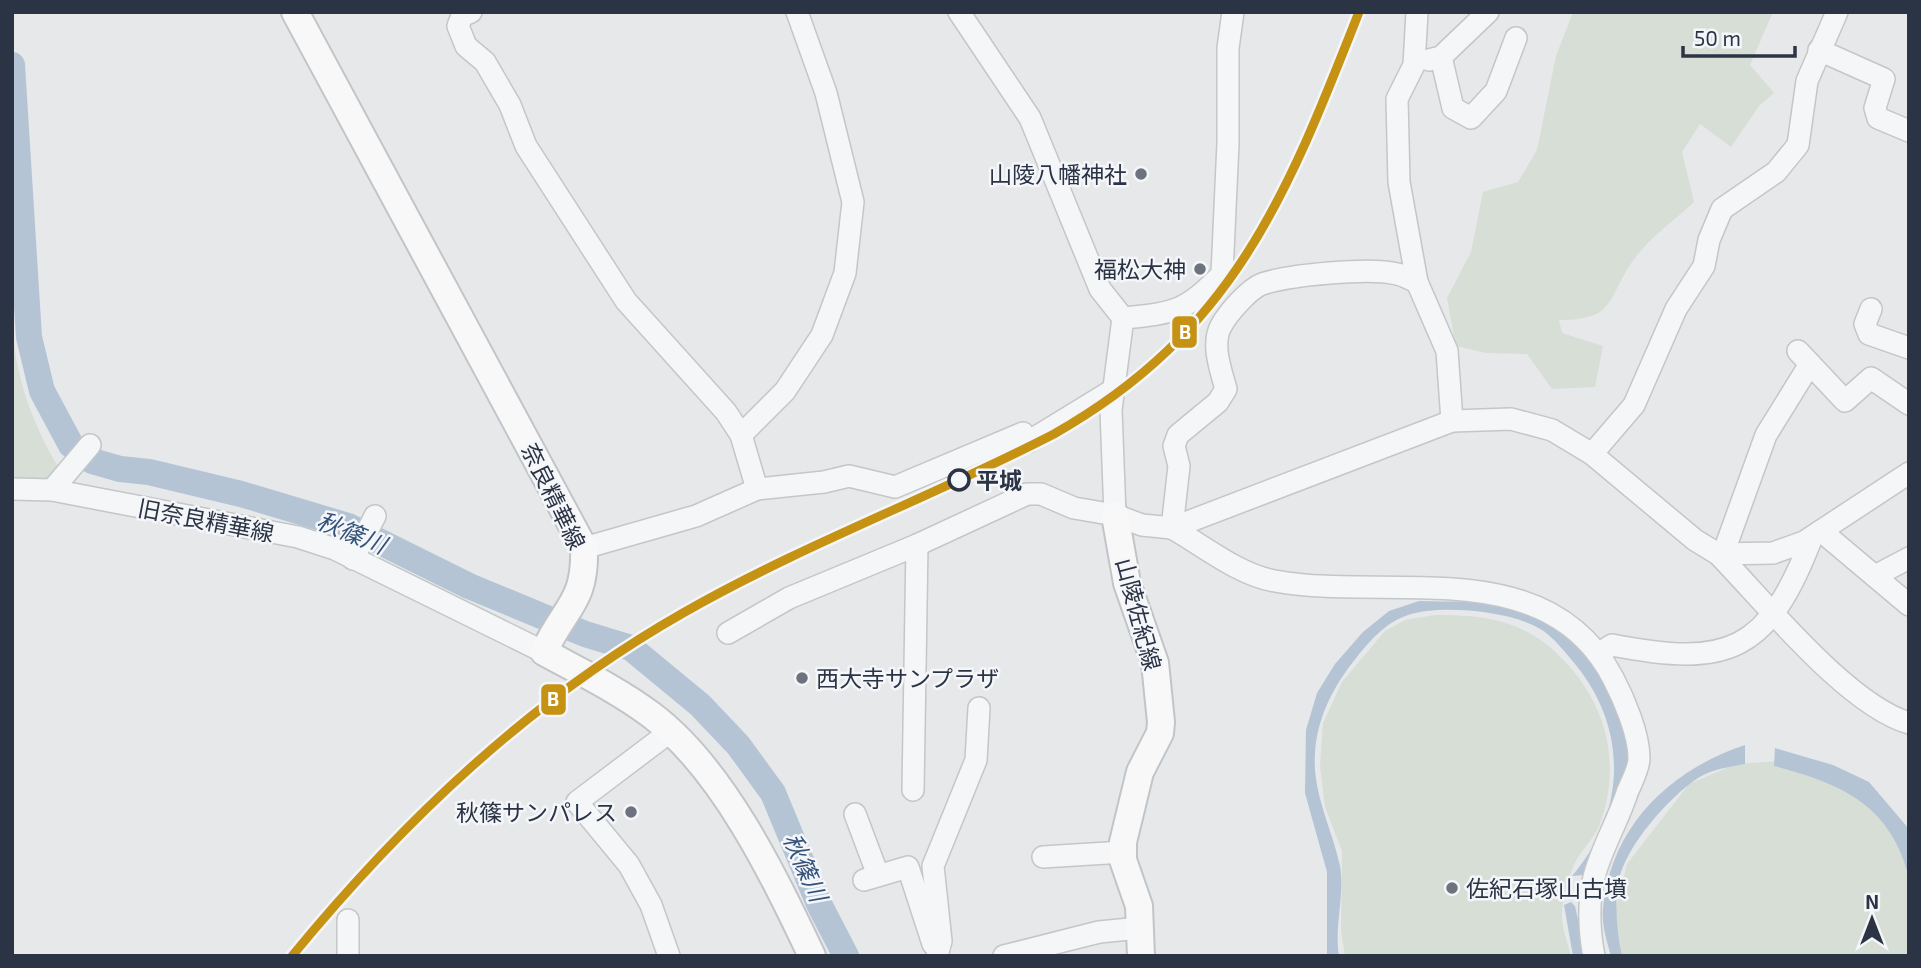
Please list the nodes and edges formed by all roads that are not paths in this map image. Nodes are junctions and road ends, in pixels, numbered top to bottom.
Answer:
1 (295, 12) edge
2 (471, 12) edge
3 (797, 12) edge
4 (959, 12) edge
5 (1234, 12) edge
6 (1417, 12) edge
7 (1488, 12) edge
8 (1837, 12) edge
9 (1516, 38) dead end
10 (1819, 50) junction
11 (1441, 57) junction
12 (1414, 65) junction
13 (1909, 131) edge
14 (1417, 282) junction
15 (1871, 309) dead end
16 (1123, 318) junction
17 (1909, 348) edge
18 (1113, 390) junction
19 (1909, 404) edge
20 (1452, 421) junction
21 (741, 435) junction
22 (90, 445) dead end
23 (1592, 454) junction
24 (1909, 473) edge
25 (12, 489) edge
26 (757, 489) junction
27 (52, 490) junction
28 (1115, 514) junction
29 (375, 516) dead end
30 (1172, 528) junction
31 (1817, 534) junction
32 (917, 545) junction
33 (584, 548) junction
34 (1720, 554) junction
35 (1909, 558) edge
36 (353, 559) junction
37 (1875, 576) junction
38 (1909, 606) edge
39 (1773, 611) junction
40 (729, 634) dead end
41 (546, 646) junction
42 (1598, 654) junction
43 (979, 708) dead end
44 (1909, 723) edge
45 (671, 731) junction
46 (913, 790) dead end
47 (855, 814) dead end
48 (1123, 852) junction
49 (1043, 857) dead end
50 (348, 920) dead end
51 (1140, 928) junction
52 (348, 956) edge
53 (669, 956) edge
54 (812, 956) edge
55 (937, 956) edge
56 (1004, 956) edge
57 (1141, 956) edge
58 (1594, 956) edge

1 - 33 main road, 奈良精華線
2 - 21 street
3 - 21 street
4 - 16 street
5 - 16 street
6 - 12 street
7 - 11 street
8 - 10 street
9 - 11 street
10 - 13 street
10 - 23 street
11 - 12 street
12 - 14 street
14 - 20 street
14 - 30 street
15 - 17 street
16 - 18 street
18 - 26 street
18 - 28 street
19 - 34 street
20 - 23 street
20 - 30 street
21 - 26 street
22 - 27 street
23 - 34 street
24 - 31 street
25 - 27 street, 旧奈良精華線
26 - 33 street
27 - 36 street, 旧奈良精華線
28 - 30 street
28 - 32 street
28 - 48 main road, 山陵佐紀線
29 - 36 street
30 - 42 street
31 - 34 street
31 - 37 street
31 - 39 street
32 - 40 street
32 - 46 street
33 - 41 main road, 奈良精華線
34 - 39 street
35 - 37 street
36 - 41 street, 旧奈良精華線
37 - 38 street
39 - 42 street
39 - 44 street
41 - 45 main road
42 - 58 street
43 - 55 street
45 - 53 street
45 - 54 main road
47 - 55 street
48 - 49 street
48 - 51 main road, 山陵佐紀線
50 - 52 street
51 - 56 street
51 - 57 main road, 山陵佐紀線

